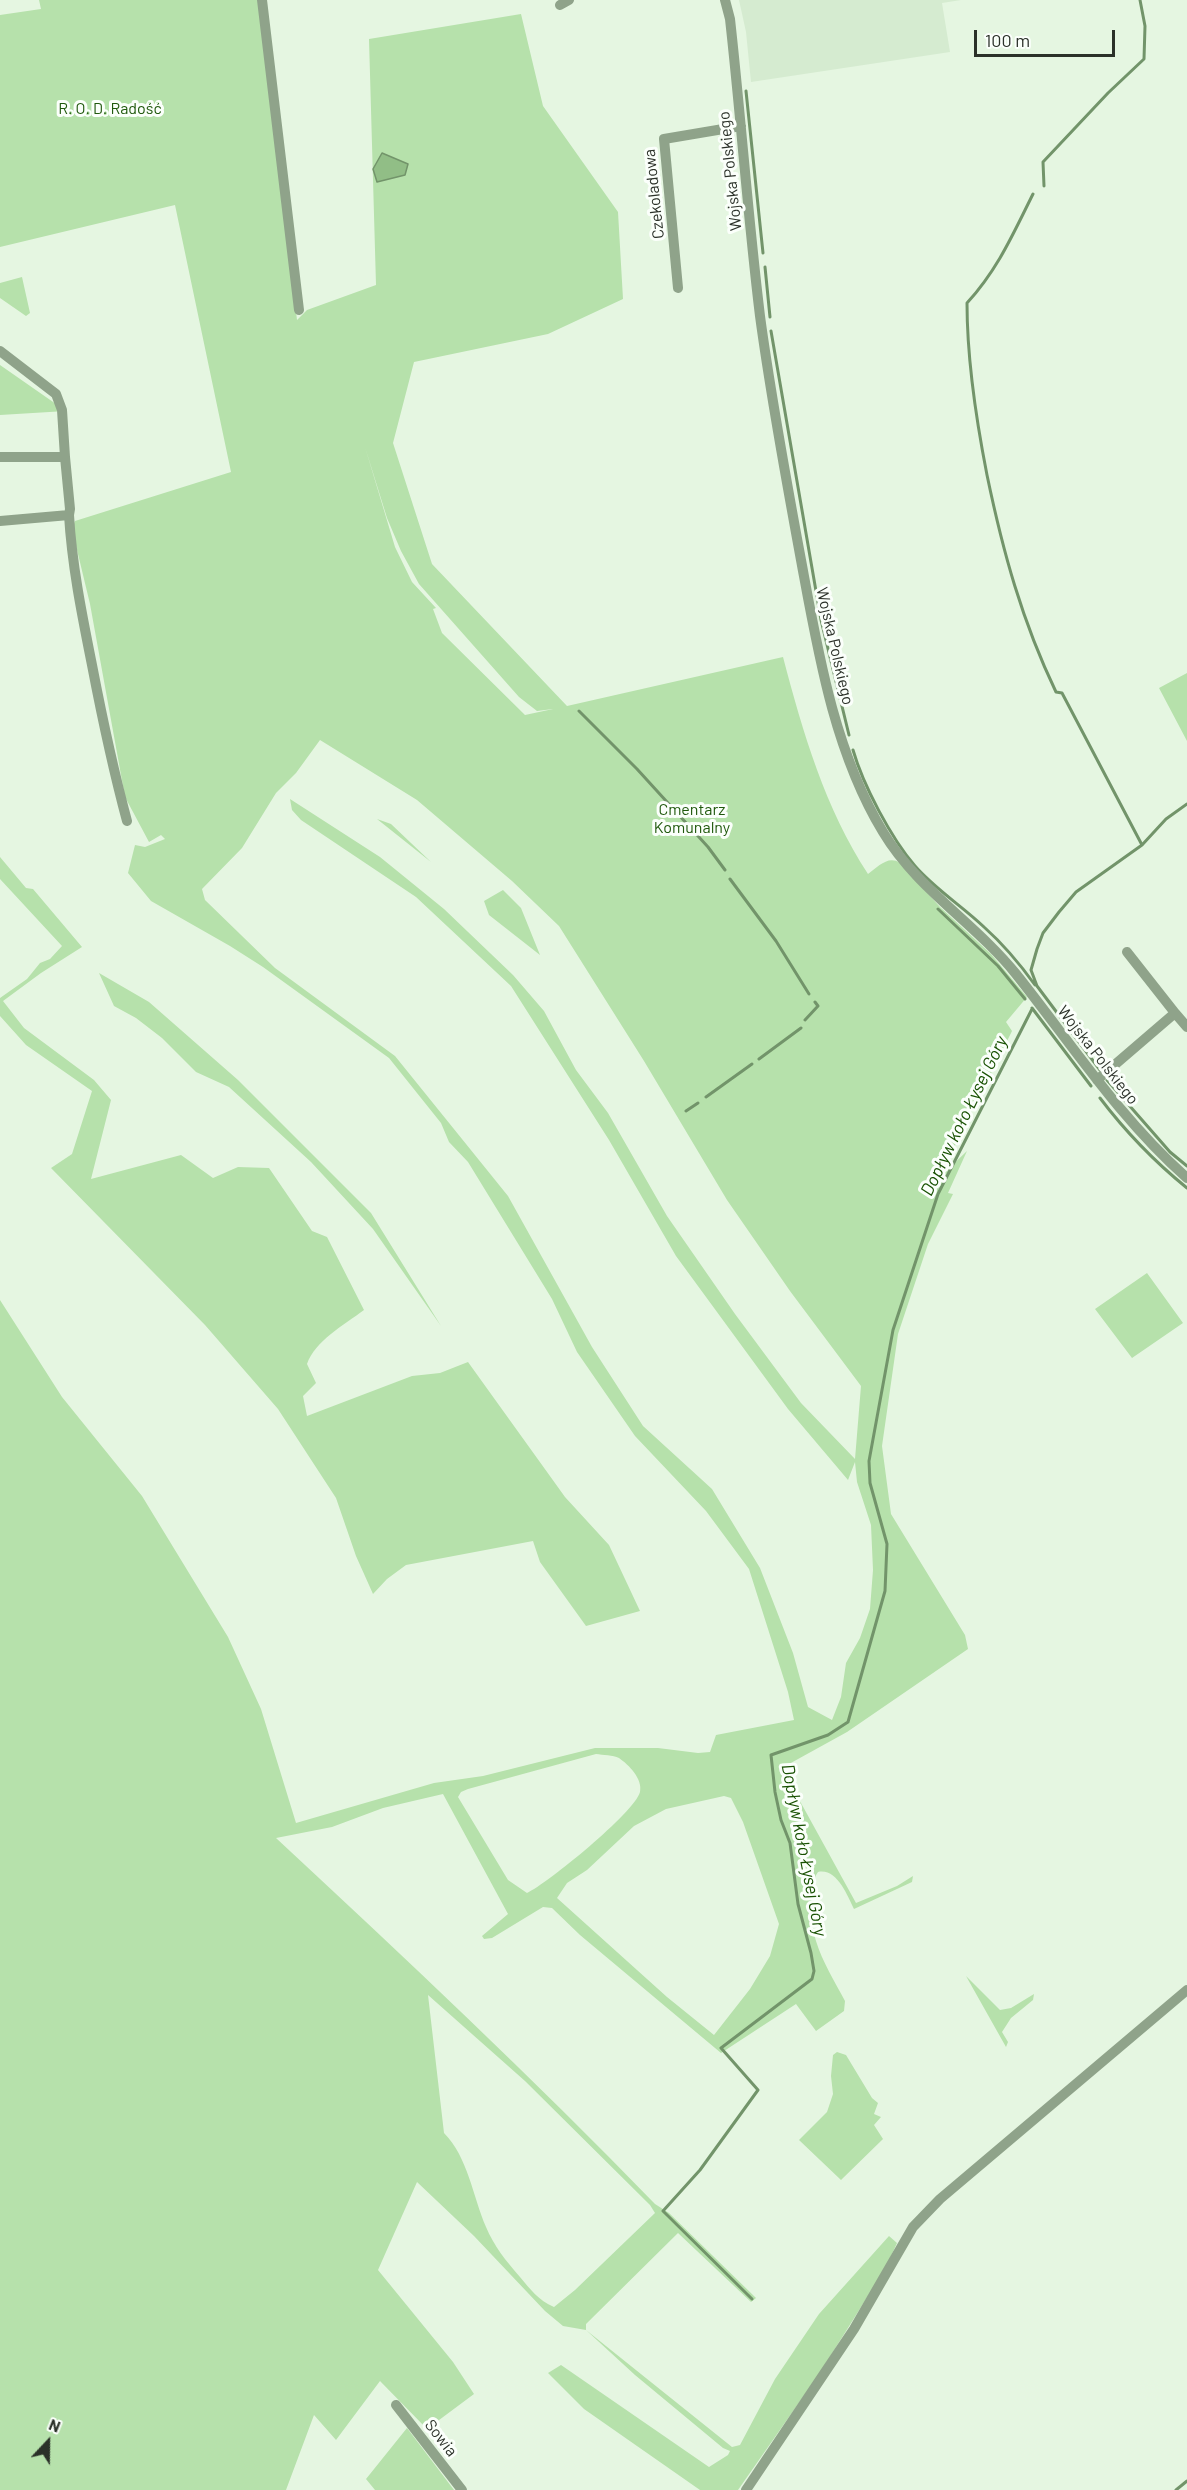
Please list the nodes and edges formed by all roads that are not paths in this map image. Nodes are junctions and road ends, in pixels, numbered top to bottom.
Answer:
1 (262, 0) edge
2 (725, 0) edge
3 (741, 126) junction
4 (678, 288) dead end
5 (299, 310) dead end
6 (0, 351) edge
7 (0, 457) edge
8 (65, 457) junction
9 (69, 515) junction
10 (0, 521) edge
11 (127, 821) dead end
12 (1127, 952) dead end
13 (1175, 1013) junction
14 (1187, 1027) edge
15 (1097, 1080) junction
16 (1187, 1178) edge
17 (1187, 1990) edge
18 (396, 2405) dead end
19 (462, 2490) edge
20 (746, 2490) edge

1 - 5 street
2 - 3 street, Wojska Polskiego
3 - 4 street, Czekoladowa
3 - 15 street, Wojska Polskiego
6 - 8 street
7 - 8 street
8 - 9 street
9 - 10 street
9 - 11 street
12 - 13 street
13 - 14 street
13 - 15 street
15 - 16 street, Wojska Polskiego
17 - 20 street
18 - 19 street, Sowia

